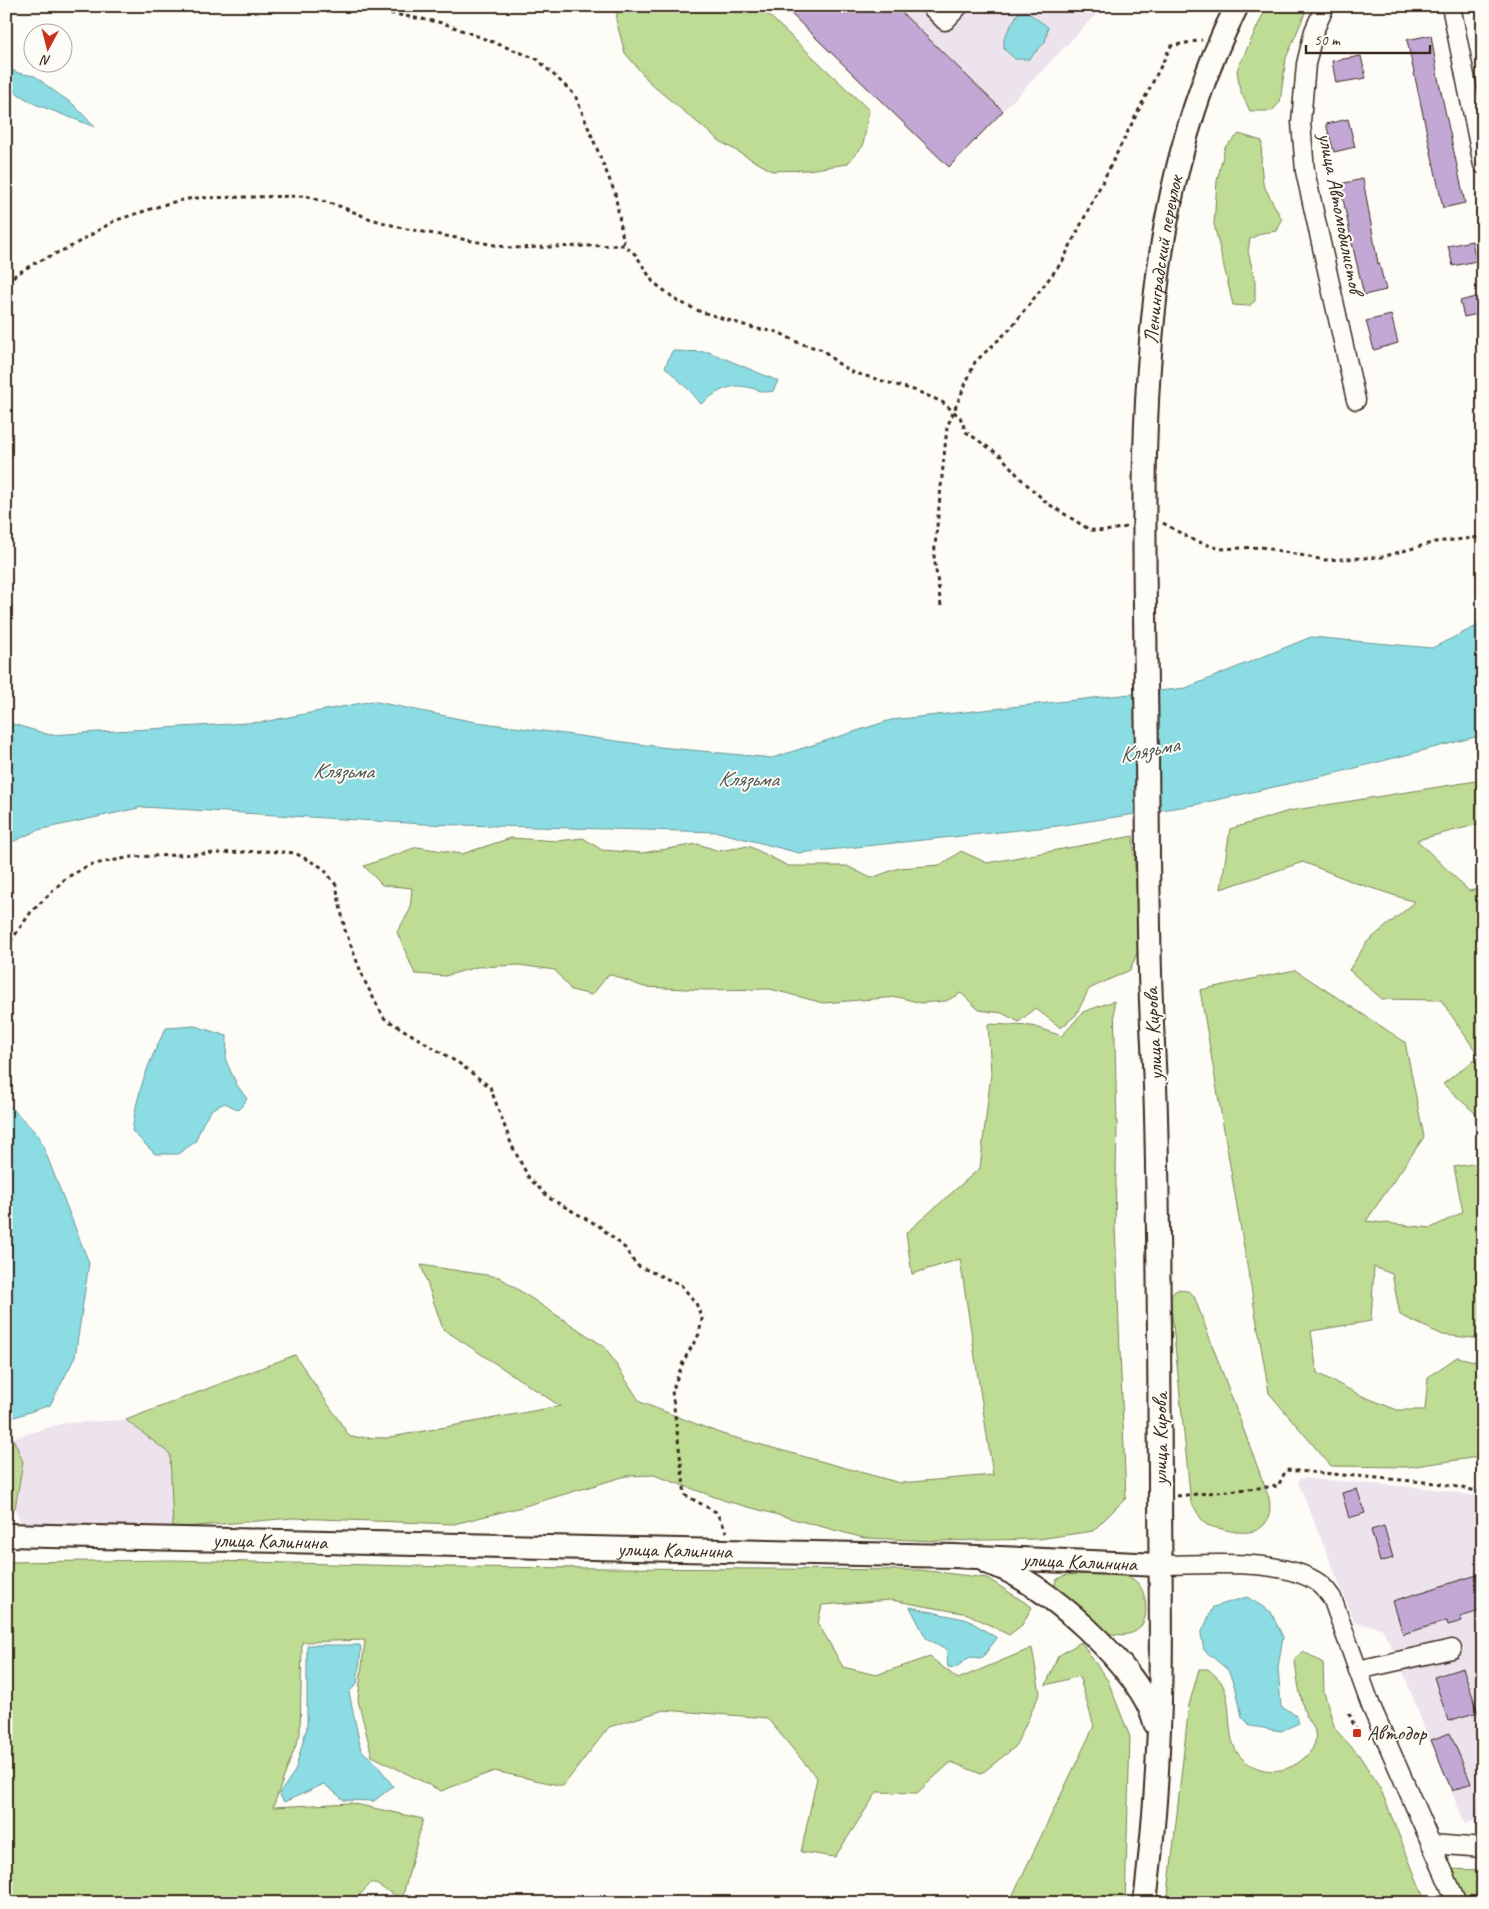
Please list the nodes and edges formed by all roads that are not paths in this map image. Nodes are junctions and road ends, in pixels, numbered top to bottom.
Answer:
1 (930, 6) edge
2 (959, 6) edge
3 (1237, 6) edge
4 (1326, 6) edge
5 (1451, 6) edge
6 (1483, 165) edge
7 (1356, 400) dead end
8 (1150, 975) joint
9 (6, 1535) edge
10 (953, 1556) junction
11 (1160, 1565) junction
12 (1452, 1649) dead end
13 (1358, 1670) junction
14 (1158, 1747) junction
15 (1432, 1844) junction
16 (1483, 1848) edge
17 (1145, 1903) edge
18 (1457, 1903) edge

1 - 2 street
3 - 8 main road, Ленинградский переулок
4 - 7 street, улица Автомобилистов
5 - 6 street
8 - 11 main road, улица Кирова
9 - 10 main road, улица Калинина
10 - 11 main road, улица Калинина
10 - 14 main road
11 - 13 street, улица Калинина
11 - 14 main road, улица Кирова
12 - 13 street
13 - 15 street
14 - 17 main road, улица Кирова
15 - 16 street
15 - 18 street

